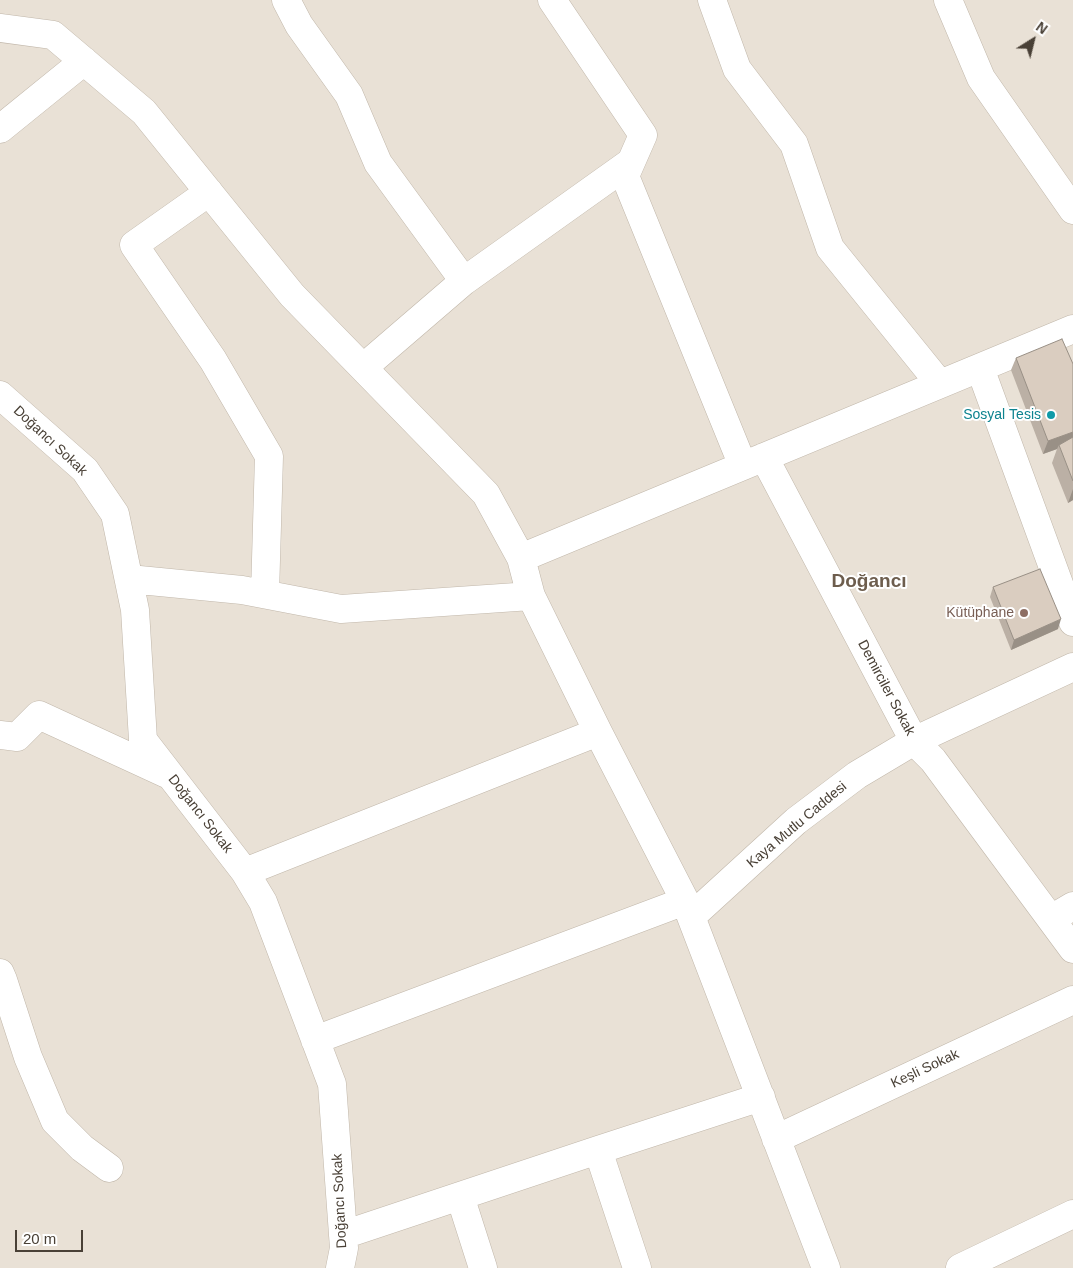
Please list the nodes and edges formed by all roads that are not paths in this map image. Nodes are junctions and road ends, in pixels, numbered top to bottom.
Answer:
1 (286, 0) edge
2 (552, 0) edge
3 (712, 0) edge
4 (948, 0) edge
5 (0, 28) edge
6 (84, 61) junction
7 (0, 129) edge
8 (631, 162) junction
9 (209, 192) junction
10 (1073, 210) edge
11 (464, 281) junction
12 (1073, 329) edge
13 (364, 368) junction
14 (980, 368) junction
15 (940, 384) junction
16 (0, 395) edge
17 (754, 462) junction
18 (520, 558) junction
19 (128, 579) junction
20 (265, 594) junction
21 (531, 596) junction
22 (1073, 622) edge
23 (1073, 667) edge
24 (598, 732) junction
25 (0, 735) edge
26 (914, 741) junction
27 (170, 776) junction
28 (245, 872) junction
29 (688, 909) junction
30 (1062, 912) edge
31 (1073, 949) edge
32 (0, 973) edge
33 (1073, 1000) edge
34 (315, 1040) junction
35 (761, 1097) junction
36 (776, 1139) junction
37 (598, 1150) junction
38 (109, 1168) dead end
39 (460, 1196) junction
40 (1073, 1214) edge
41 (343, 1235) junction
42 (340, 1268) edge
43 (483, 1268) edge
44 (637, 1268) edge
45 (826, 1268) edge
46 (960, 1268) edge

1 - 11 street
2 - 8 street
3 - 15 street
4 - 10 street
5 - 6 street
6 - 7 street
6 - 9 street
8 - 11 street
8 - 17 street, Demirciler Sokak
9 - 13 street
9 - 20 street
11 - 13 street
12 - 14 street
13 - 18 street
14 - 15 street
14 - 22 street
15 - 17 street
16 - 19 street, Doğancı Sokak
17 - 18 street
17 - 26 street, Demirciler Sokak
18 - 21 street
19 - 20 street
19 - 27 street, Doğancı Sokak
20 - 21 street
21 - 24 street
23 - 26 street, Kaya Mutlu Caddesi
24 - 28 street
24 - 29 street
25 - 27 street
26 - 29 street, Kaya Mutlu Caddesi
26 - 30 street, Demirciler Sokak
27 - 28 street, Doğancı Sokak
28 - 34 street, Doğancı Sokak
29 - 34 street
29 - 35 street
30 - 31 street, Demirciler Sokak
32 - 38 street
33 - 36 street, Keşli Sokak
34 - 41 street, Doğancı Sokak
35 - 36 street
35 - 37 street
36 - 45 street
37 - 39 street
37 - 44 street
39 - 41 street
39 - 43 street
40 - 46 street
41 - 42 street, Doğancı Sokak

